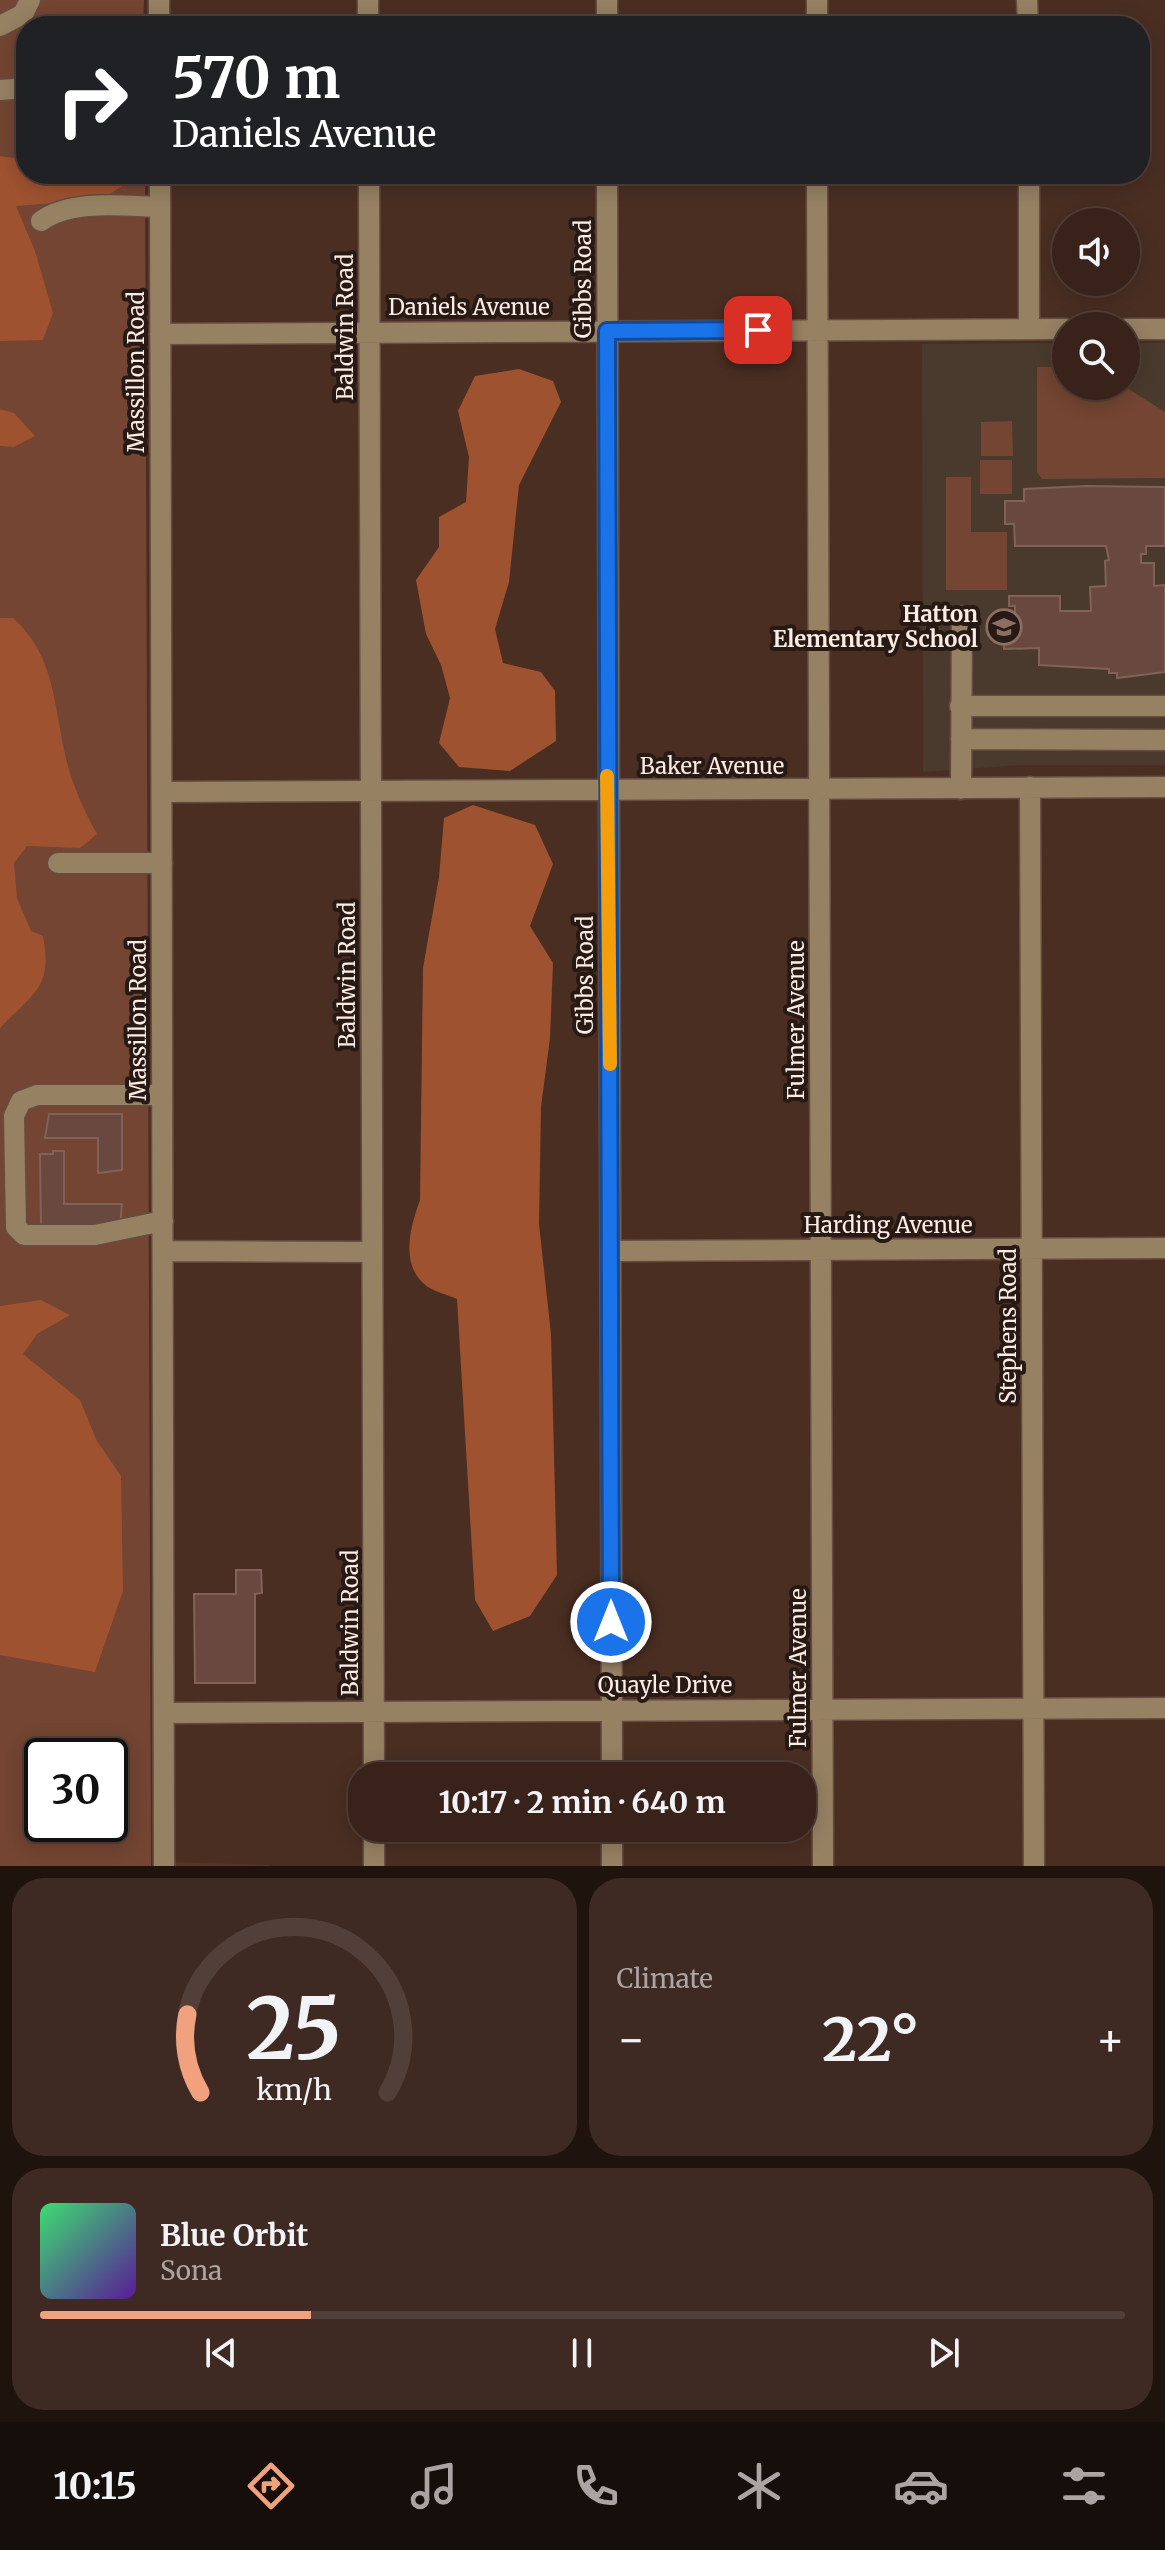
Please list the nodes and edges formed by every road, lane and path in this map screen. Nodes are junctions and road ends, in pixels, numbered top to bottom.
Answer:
1 (160, 184) edge
2 (369, 184) edge
3 (607, 184) edge
4 (817, 184) edge
5 (1029, 184) edge
6 (160, 207) junction
7 (41, 221) dead end
8 (1029, 329) junction
9 (1052, 329) edge
10 (1140, 329) edge
11 (1165, 329) edge
12 (818, 330) junction
13 (369, 331) junction
14 (607, 331) junction
15 (160, 334) junction
16 (962, 616) dead end
17 (960, 706) junction
18 (1165, 706) edge
19 (961, 739) junction
20 (1165, 740) edge
21 (1030, 787) junction
22 (1165, 787) edge
23 (961, 789) junction
24 (606, 790) junction
25 (820, 790) junction
26 (370, 791) junction
27 (162, 792) junction
28 (58, 863) dead end
29 (162, 863) junction
30 (162, 1095) junction
31 (163, 1221) junction
32 (1165, 1248) edge
33 (820, 1249) junction
34 (1032, 1249) junction
35 (163, 1251) junction
36 (611, 1251) junction
37 (371, 1252) junction
38 (1165, 1708) edge
39 (610, 1709) junction
40 (821, 1709) junction
41 (1033, 1710) junction
42 (374, 1711) junction
43 (165, 1713) junction
44 (374, 1762) edge
45 (612, 1762) edge
46 (374, 1842) edge
47 (612, 1842) edge
48 (164, 1866) edge
49 (374, 1866) edge
50 (612, 1866) edge
51 (823, 1866) edge
52 (1034, 1866) edge

1 - 6 street, Massillon Road
2 - 13 street, Baldwin Road
3 - 14 street, Gibbs Road
4 - 12 street, Fulmer Avenue
5 - 8 street
6 - 7 street
6 - 15 street, Massillon Road
8 - 9 street, Daniels Avenue
8 - 12 street, Daniels Avenue
10 - 11 street
12 - 14 street, Daniels Avenue
12 - 25 street, Fulmer Avenue
13 - 14 street, Daniels Avenue
13 - 15 street, Daniels Avenue
13 - 26 street, Baldwin Road
14 - 24 street, Gibbs Road
15 - 27 street, Massillon Road
16 - 17 street
17 - 18 street
17 - 19 street
19 - 20 street
19 - 23 street
21 - 22 street, Baker Avenue
21 - 23 street, Baker Avenue
21 - 34 street, Stephens Road
23 - 25 street, Baker Avenue
24 - 25 street, Baker Avenue
24 - 26 street, Baker Avenue
24 - 36 street, Gibbs Road
25 - 33 street, Fulmer Avenue
26 - 27 street, Baker Avenue
26 - 37 street, Baldwin Road
27 - 29 street, Massillon Road
28 - 29 street
29 - 30 street, Massillon Road
30 - 31 street, Massillon Road
30 - 31 street
31 - 35 street, Massillon Road
32 - 34 street, Harding Avenue
33 - 34 street, Harding Avenue
33 - 36 street, Harding Avenue
33 - 40 street, Fulmer Avenue
34 - 41 street, Stephens Road
35 - 37 street
35 - 43 street, Massillon Road
36 - 39 street, Gibbs Road
37 - 42 street, Baldwin Road
38 - 41 street, Quayle Drive
39 - 40 street, Quayle Drive
39 - 42 street, Quayle Drive
39 - 45 street, Gibbs Road
40 - 41 street, Quayle Drive
40 - 51 street, Fulmer Avenue
41 - 52 street, Stephens Road
42 - 43 street, Quayle Drive
42 - 44 street, Baldwin Road
43 - 48 street, Massillon Road
46 - 49 street
47 - 50 street

